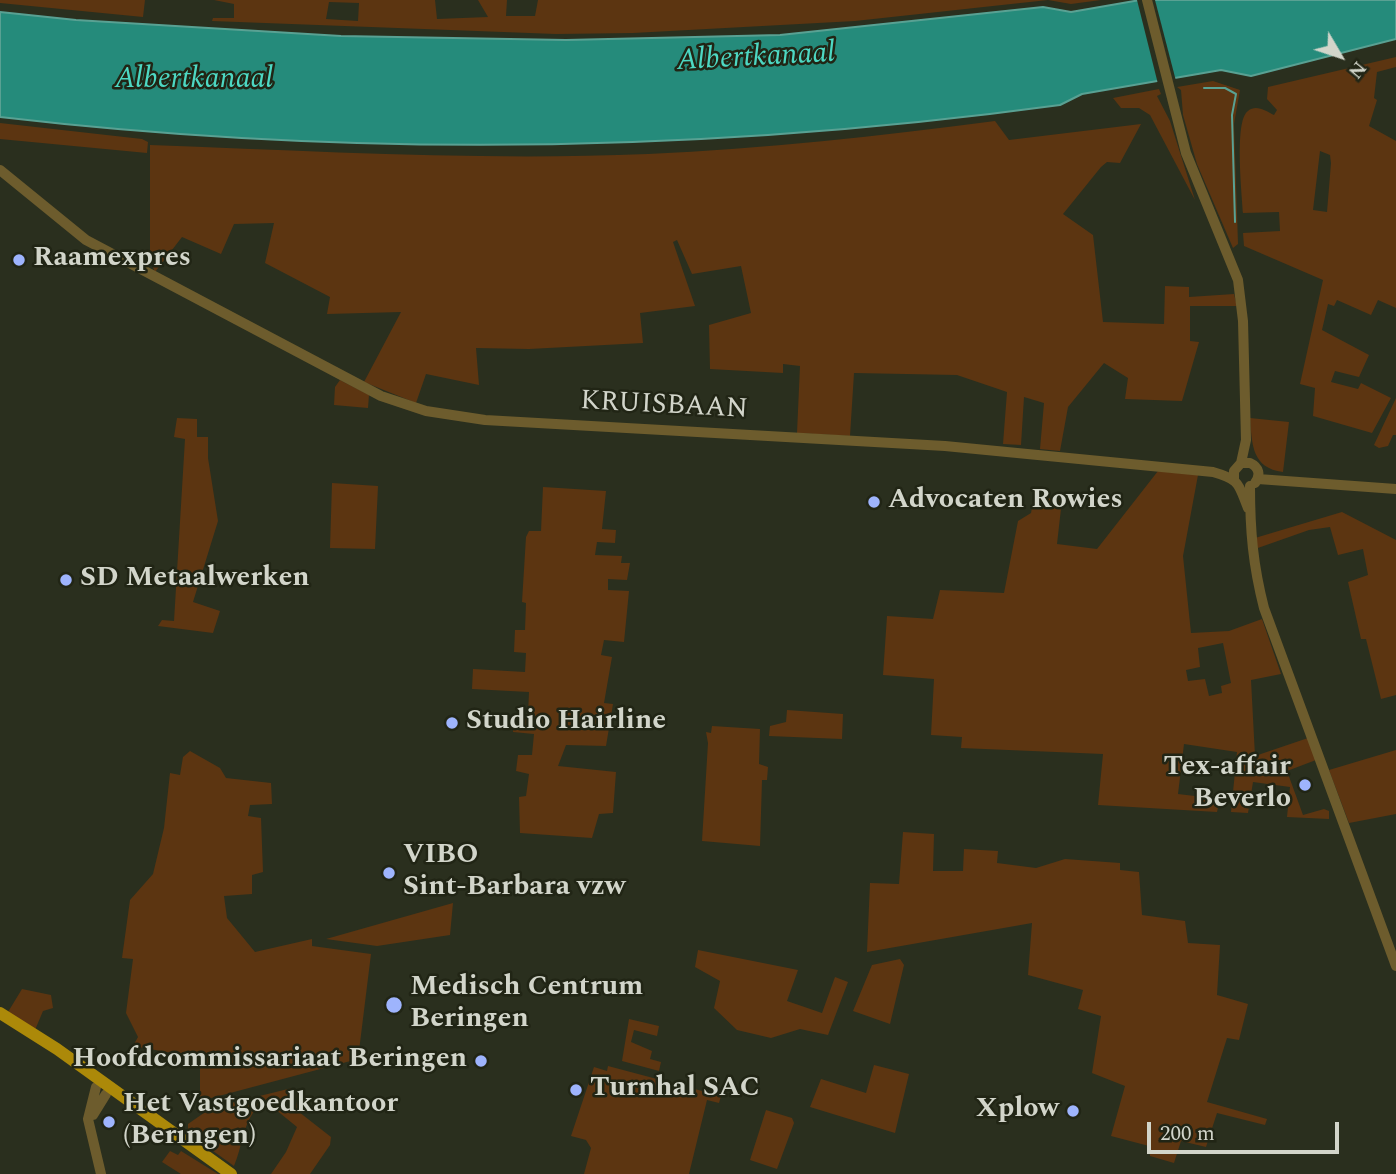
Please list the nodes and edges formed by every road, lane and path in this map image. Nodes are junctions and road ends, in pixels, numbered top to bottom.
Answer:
1 (1147, 0) edge
2 (0, 170) edge
3 (1246, 475) junction
4 (1396, 489) edge
5 (1396, 966) edge
6 (0, 1013) edge
7 (0, 1020) edge
8 (101, 1091) junction
9 (214, 1163) junction
10 (101, 1174) edge
11 (232, 1174) edge

1 - 3 street
2 - 3 street, KRUISBAAN
3 - 4 street, KRUISBAAN
3 - 5 street
6 - 9 main road
7 - 8 main road
8 - 9 main road
8 - 10 street
9 - 11 main road

